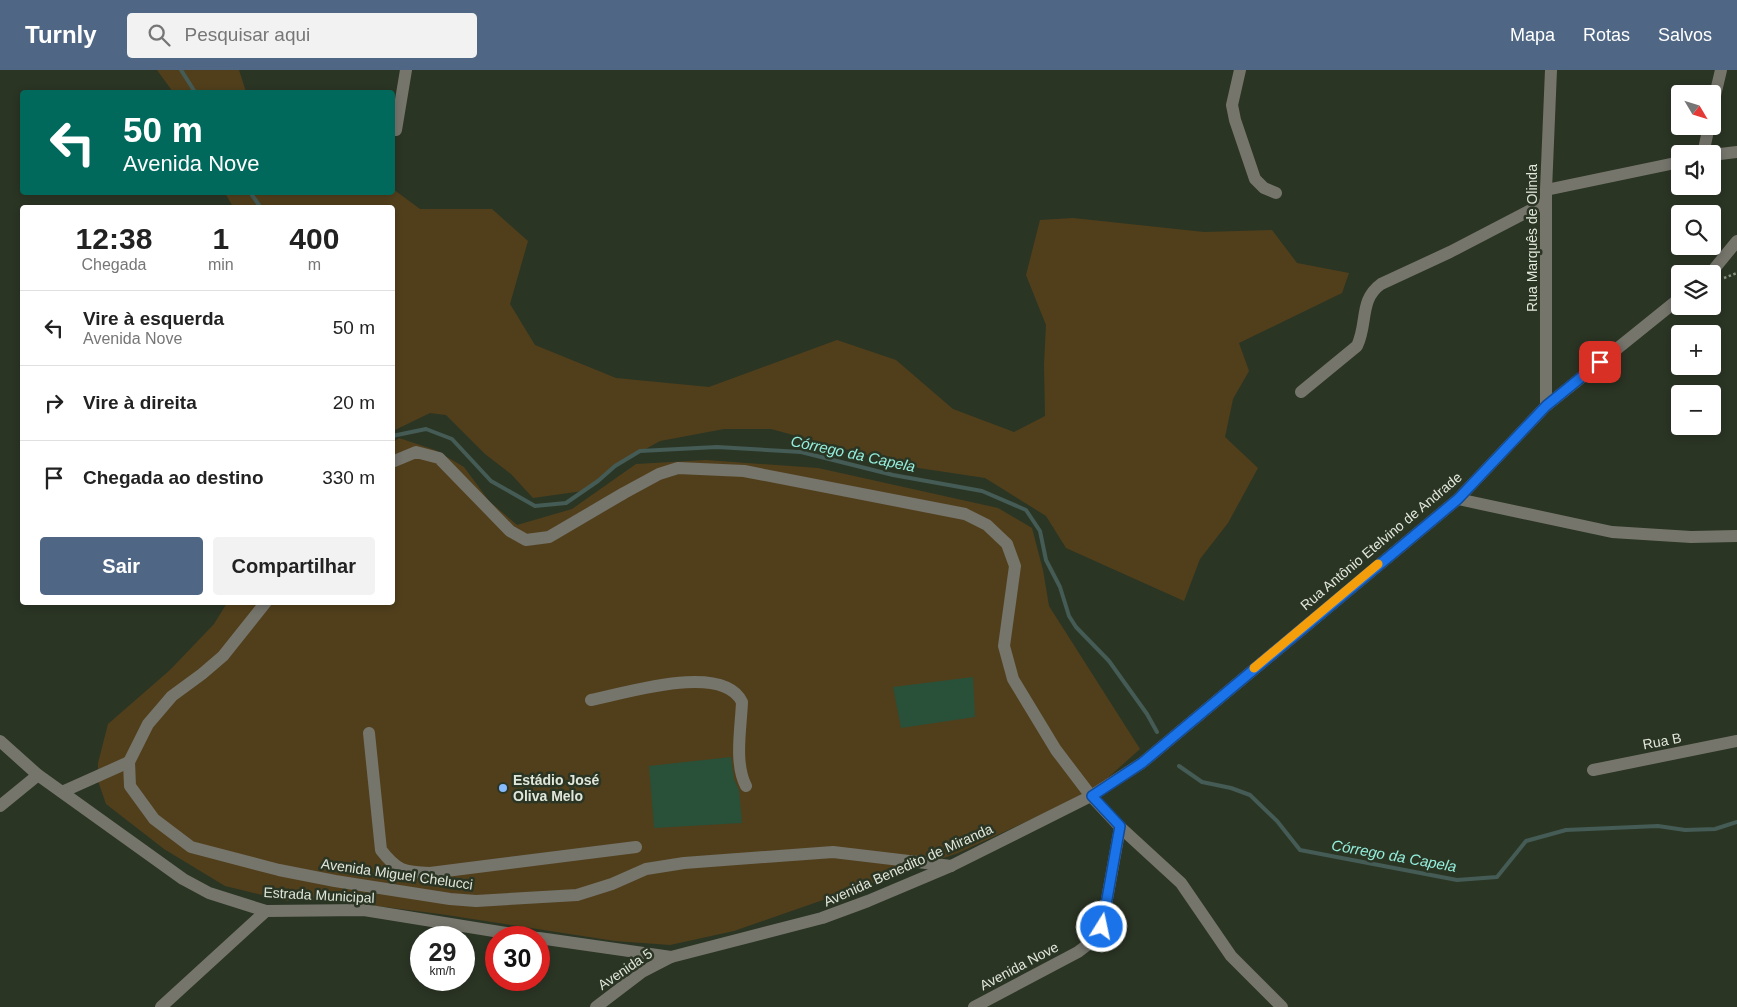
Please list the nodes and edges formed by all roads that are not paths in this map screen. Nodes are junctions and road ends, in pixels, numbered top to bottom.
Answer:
1 (406, 70) edge
2 (1240, 70) edge
3 (1551, 70) edge
4 (1721, 70) edge
5 (1717, 85) edge
6 (396, 130) dead end
7 (1737, 152) edge
8 (1721, 154) edge
9 (1671, 164) edge
10 (1276, 193) dead end
11 (1546, 196) junction
12 (1737, 241) edge
13 (1717, 265) edge
14 (1671, 305) edge
15 (1301, 392) dead end
16 (1546, 406) junction
17 (395, 461) edge
18 (1458, 499) junction
19 (1737, 536) edge
20 (264, 605) edge
21 (591, 700) dead end
22 (369, 733) dead end
23 (0, 741) edge
24 (1737, 741) edge
25 (129, 762) junction
26 (1593, 770) dead end
27 (38, 775) junction
28 (746, 786) dead end
29 (62, 792) junction
30 (1092, 796) junction
31 (0, 806) edge
32 (1120, 826) junction
33 (636, 847) dead end
34 (951, 866) junction
35 (266, 911) junction
36 (485, 929) edge
37 (550, 940) edge
38 (671, 957) junction
39 (604, 1003) edge
40 (161, 1007) edge
41 (596, 1007) edge
42 (974, 1007) edge
43 (1282, 1007) edge

1 - 6 street
2 - 10 street
3 - 11 street, Rua Marquês de Olinda
4 - 5 street
7 - 8 street
9 - 11 street
11 - 15 street
11 - 16 street, Rua Marquês de Olinda
12 - 13 street
14 - 16 street, Rua Antônio Etelvino de Andrade
16 - 18 street, Rua Antônio Etelvino de Andrade
17 - 30 street
18 - 19 street
18 - 30 street, Rua Antônio Etelvino de Andrade
20 - 25 street
21 - 28 street
22 - 33 street
23 - 27 street, Estrada Municipal
24 - 26 street, Rua B
25 - 29 street
25 - 34 street, Avenida Miguel Chelucci
27 - 29 street, Estrada Municipal
27 - 31 street
29 - 35 street, Estrada Municipal
30 - 32 street
30 - 34 street, Avenida Benedito de Miranda
32 - 42 street, Avenida Nove
32 - 43 street
34 - 38 street, Avenida Benedito de Miranda
35 - 36 street, Estrada Municipal
35 - 40 street
37 - 38 street, Estrada Municipal
38 - 39 street, Avenida 5
39 - 41 street, Avenida 5

